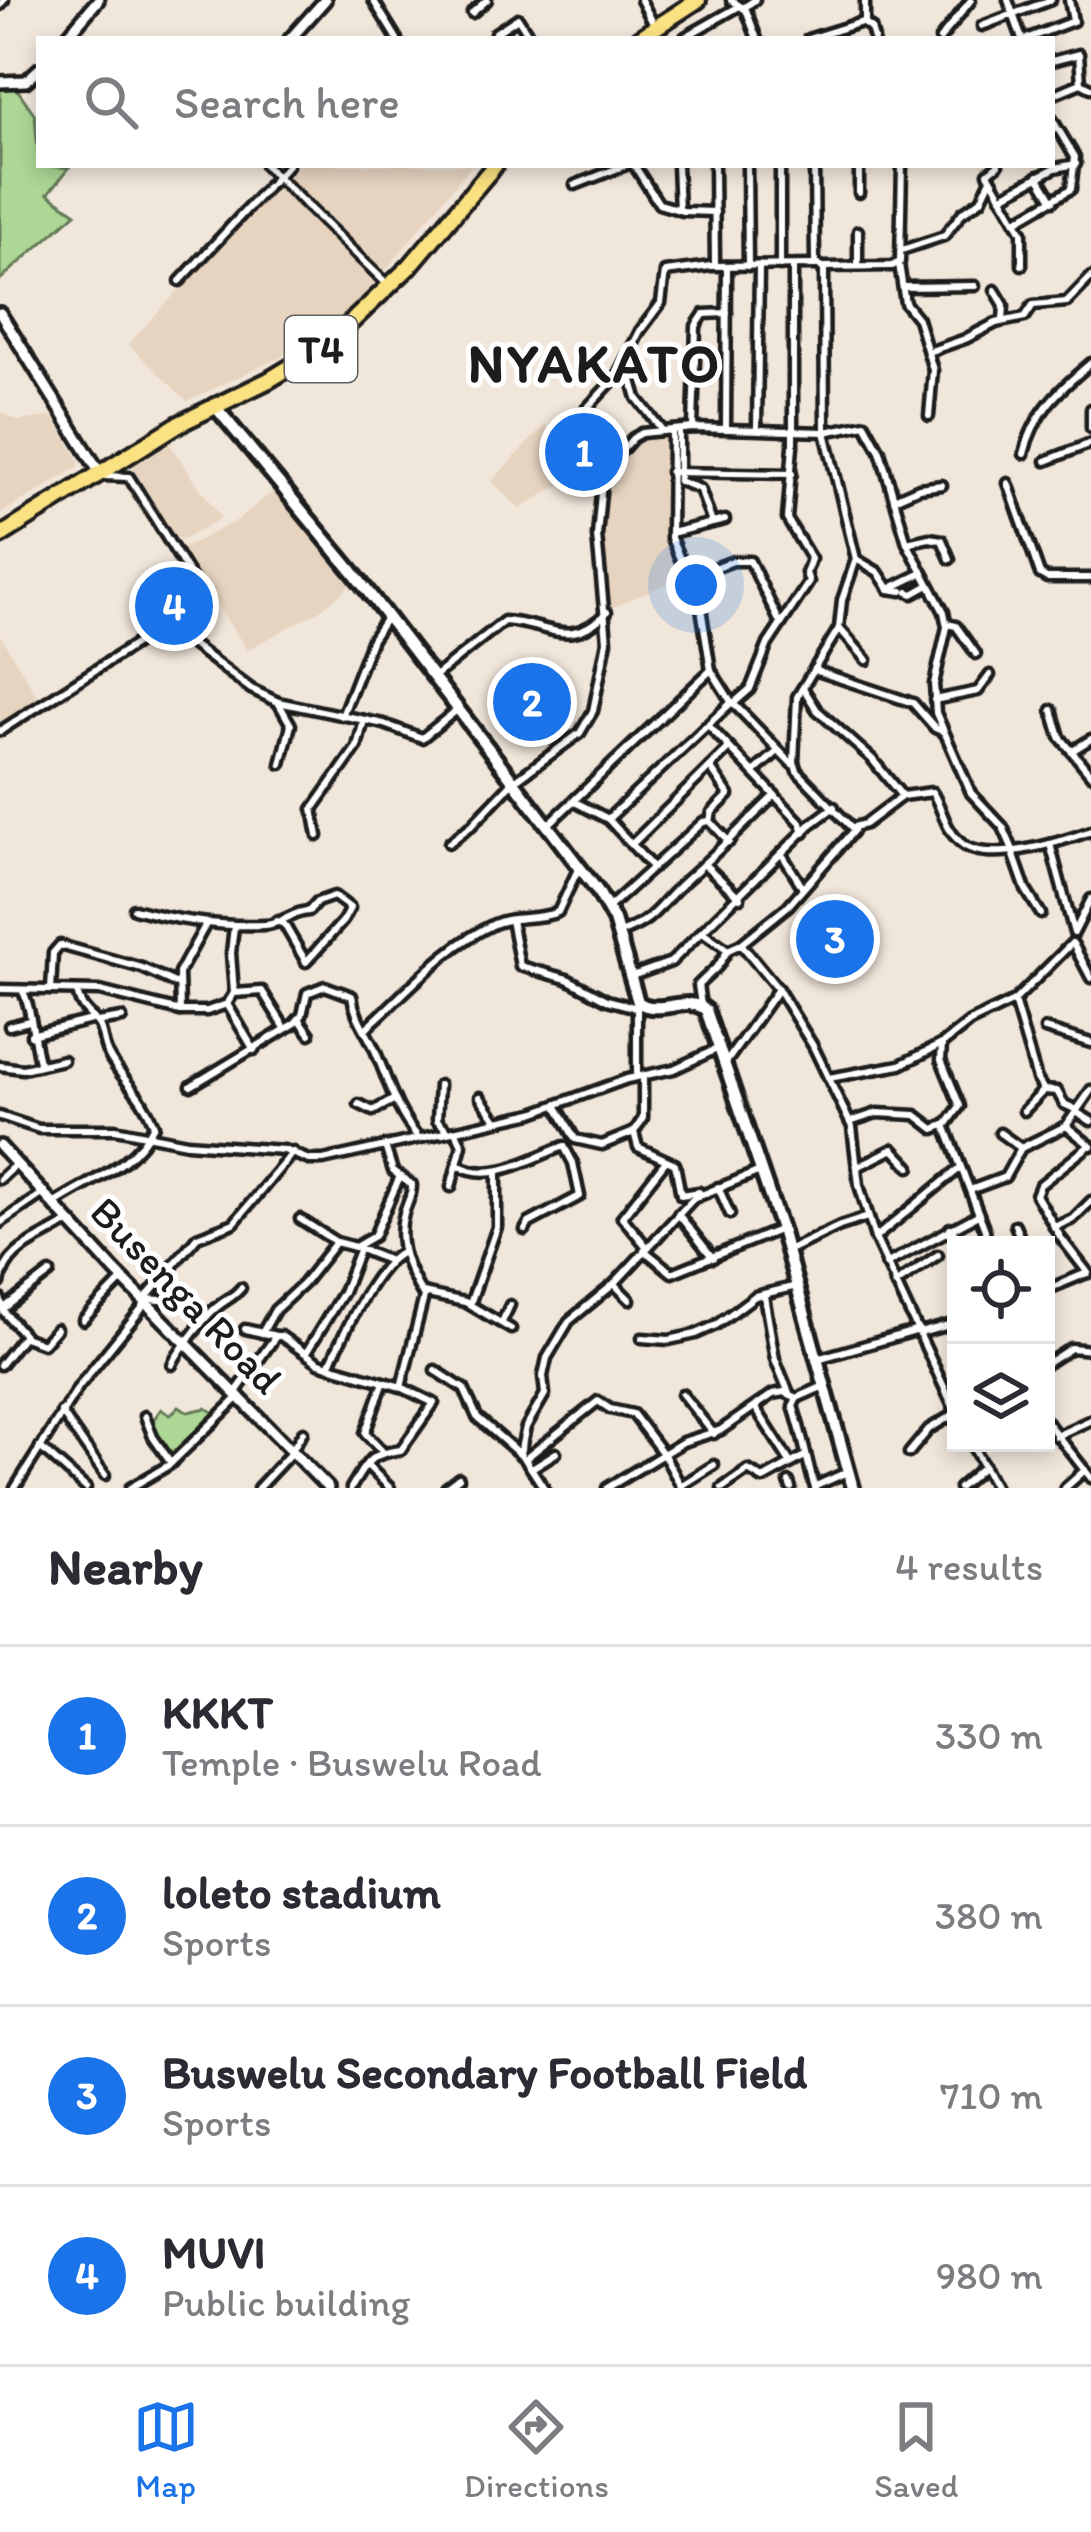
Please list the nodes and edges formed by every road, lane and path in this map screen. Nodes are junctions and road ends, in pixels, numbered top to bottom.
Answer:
1 (98, 0) edge
2 (325, 0) edge
3 (373, 0) edge
4 (487, 0) edge
5 (641, 0) edge
6 (698, 0) edge
7 (754, 0) edge
8 (865, 0) edge
9 (971, 0) edge
10 (1008, 0) edge
11 (1051, 0) edge
12 (1069, 0) edge
13 (737, 5) edge
14 (1013, 12) junction
15 (472, 13) dead end
16 (676, 14) junction
17 (865, 23) junction
18 (982, 26) dead end
19 (656, 28) junction
20 (495, 33) dead end
21 (72, 36) edge
22 (293, 36) edge
23 (395, 36) edge
24 (529, 36) edge
25 (643, 36) edge
26 (684, 36) edge
27 (688, 36) edge
28 (755, 36) edge
29 (822, 36) edge
30 (872, 36) edge
31 (942, 36) edge
32 (1023, 36) edge
33 (1032, 36) edge
34 (1055, 60) edge
35 (36, 71) edge
36 (0, 82) edge
37 (1081, 83) junction
38 (1091, 88) edge
39 (1055, 94) edge
40 (1056, 135) edge
41 (1076, 164) junction
42 (268, 168) edge
43 (286, 168) edge
44 (492, 168) edge
45 (621, 168) edge
46 (632, 168) edge
47 (677, 168) edge
48 (714, 168) edge
49 (747, 168) edge
50 (780, 168) edge
51 (814, 168) edge
52 (859, 168) edge
53 (902, 168) edge
54 (993, 168) edge
55 (1038, 176) junction
56 (278, 177) junction
57 (991, 179) junction
58 (575, 184) dead end
59 (860, 193) dead end
60 (1001, 197) junction
61 (1053, 201) junction
62 (679, 210) junction
63 (715, 212) junction
64 (1016, 221) junction
65 (858, 231) dead end
66 (902, 250) junction
67 (898, 264) junction
68 (1022, 265) dead end
69 (716, 266) junction
70 (727, 266) junction
71 (748, 266) junction
72 (759, 266) junction
73 (780, 266) junction
74 (793, 266) junction
75 (819, 266) junction
76 (858, 266) junction
77 (1091, 277) edge
78 (180, 281) dead end
79 (975, 286) dead end
80 (389, 287) junction
81 (903, 287) junction
82 (994, 290) dead end
83 (0, 313) edge
84 (727, 314) junction
85 (1003, 322) junction
86 (928, 352) junction
87 (627, 360) junction
88 (1091, 363) edge
89 (214, 405) junction
90 (1091, 410) edge
91 (928, 416) dead end
92 (693, 428) junction
93 (726, 428) junction
94 (1091, 428) edge
95 (757, 429) junction
96 (671, 430) junction
97 (793, 432) junction
98 (825, 432) junction
99 (560, 437) dead end
100 (1091, 443) edge
101 (1024, 454) dead end
102 (1046, 461) dead end
103 (674, 472) junction
104 (100, 473) junction
105 (793, 474) junction
106 (1007, 483) dead end
107 (942, 484) dead end
108 (894, 499) junction
109 (711, 520) junction
110 (725, 520) dead end
111 (671, 533) junction
112 (0, 536) edge
113 (908, 543) junction
114 (856, 559) junction
115 (950, 559) dead end
116 (922, 573) junction
117 (687, 578) junction
118 (1091, 578) edge
119 (929, 585) junction
120 (890, 589) junction
121 (607, 612) junction
122 (176, 618) junction
123 (386, 618) junction
124 (780, 623) junction
125 (946, 624) junction
126 (839, 628) junction
127 (976, 654) dead end
128 (867, 660) dead end
129 (711, 670) junction
130 (814, 670) junction
131 (990, 674) dead end
132 (432, 679) junction
133 (802, 686) junction
134 (934, 700) junction
135 (278, 701) junction
136 (733, 703) junction
137 (457, 710) junction
138 (1052, 710) dead end
139 (341, 716) junction
140 (364, 720) junction
141 (710, 726) junction
142 (0, 731) edge
143 (942, 731) junction
144 (1091, 739) edge
145 (730, 748) junction
146 (1072, 751) junction
147 (777, 752) junction
148 (281, 764) dead end
149 (710, 767) junction
150 (795, 767) junction
151 (754, 772) junction
152 (1091, 775) edge
153 (512, 783) junction
154 (775, 795) junction
155 (902, 796) junction
156 (574, 801) junction
157 (834, 807) junction
158 (608, 819) junction
159 (710, 821) junction
160 (854, 826) junction
161 (546, 827) junction
162 (805, 827) junction
163 (1091, 831) edge
164 (319, 836) dead end
165 (729, 842) junction
166 (448, 843) dead end
167 (1050, 844) junction
168 (631, 845) junction
169 (1013, 850) junction
170 (783, 856) junction
171 (705, 865) junction
172 (579, 867) junction
173 (653, 868) junction
174 (804, 889) junction
175 (740, 898) junction
176 (1091, 899) edge
177 (608, 908) junction
178 (134, 909) dead end
179 (1041, 914) dead end
180 (511, 920) junction
181 (276, 921) junction
182 (206, 923) junction
183 (234, 926) junction
184 (707, 931) junction
185 (619, 933) junction
186 (1074, 933) junction
187 (718, 942) junction
188 (1072, 943) junction
189 (740, 944) junction
190 (728, 950) junction
191 (1091, 955) edge
192 (722, 959) junction
193 (1081, 959) junction
194 (630, 976) junction
195 (1091, 978) edge
196 (178, 985) junction
197 (778, 988) junction
198 (0, 989) edge
199 (22, 990) junction
200 (51, 990) junction
201 (77, 992) junction
202 (234, 993) junction
203 (1014, 1001) junction
204 (227, 1004) junction
205 (637, 1005) junction
206 (701, 1005) junction
207 (180, 1011) junction
208 (122, 1018) dead end
209 (300, 1019) junction
210 (94, 1021) junction
211 (29, 1022) junction
212 (9, 1026) dead end
213 (285, 1028) junction
214 (1045, 1029) dead end
215 (364, 1030) junction
216 (310, 1034) dead end
217 (31, 1035) junction
218 (1091, 1043) edge
219 (942, 1044) junction
220 (719, 1048) junction
221 (254, 1050) junction
222 (63, 1060) dead end
223 (725, 1064) junction
224 (40, 1065) junction
225 (0, 1066) edge
226 (640, 1077) junction
227 (829, 1078) junction
228 (439, 1085) dead end
229 (190, 1086) dead end
230 (1044, 1090) junction
231 (1091, 1090) edge
232 (480, 1097) dead end
233 (394, 1099) junction
234 (359, 1104) dead end
235 (556, 1105) junction
236 (1024, 1112) dead end
237 (0, 1115) edge
238 (1073, 1119) junction
239 (497, 1121) junction
240 (1091, 1121) edge
241 (850, 1122) junction
242 (945, 1125) junction
243 (454, 1132) junction
244 (634, 1132) junction
245 (1000, 1133) dead end
246 (150, 1134) junction
247 (418, 1137) junction
248 (573, 1137) junction
249 (0, 1146) edge
250 (385, 1146) junction
251 (564, 1146) junction
252 (1091, 1146) edge
253 (1021, 1148) junction
254 (293, 1152) junction
255 (666, 1161) junction
256 (18, 1163) junction
257 (458, 1165) junction
258 (857, 1167) junction
259 (910, 1167) dead end
260 (962, 1167) junction
261 (761, 1171) junction
262 (496, 1172) junction
263 (400, 1176) junction
264 (0, 1179) edge
265 (451, 1187) dead end
266 (718, 1187) junction
267 (970, 1190) junction
268 (703, 1191) junction
269 (45, 1192) junction
270 (1091, 1202) edge
271 (55, 1203) junction
272 (677, 1214) junction
273 (730, 1214) dead end
274 (978, 1215) junction
275 (868, 1217) junction
276 (300, 1219) dead end
277 (70, 1221) junction
278 (0, 1223) edge
279 (1015, 1226) dead end
280 (1054, 1227) junction
281 (950, 1228) junction
282 (781, 1229) junction
283 (525, 1230) dead end
284 (957, 1236) edge
285 (984, 1236) edge
286 (1019, 1236) edge
287 (875, 1238) junction
288 (336, 1241) junction
289 (359, 1247) junction
290 (645, 1249) junction
291 (405, 1251) junction
292 (787, 1251) junction
293 (938, 1255) dead end
294 (713, 1258) junction
295 (387, 1260) junction
296 (886, 1264) junction
297 (1089, 1272) edge
298 (50, 1274) dead end
299 (123, 1279) junction
300 (0, 1283) edge
301 (614, 1284) junction
302 (895, 1284) junction
303 (1055, 1284) edge
304 (797, 1286) junction
305 (242, 1288) dead end
306 (423, 1292) junction
307 (764, 1295) junction
308 (0, 1298) edge
309 (145, 1300) junction
310 (630, 1300) dead end
311 (175, 1301) dead end
312 (470, 1304) junction
313 (511, 1305) dead end
314 (3, 1309) junction
315 (83, 1320) dead end
316 (502, 1322) junction
317 (947, 1325) edge
318 (56, 1329) dead end
319 (245, 1329) dead end
320 (511, 1329) dead end
321 (920, 1332) junction
322 (262, 1334) junction
323 (276, 1336) junction
324 (23, 1337) junction
325 (642, 1338) dead end
326 (188, 1341) junction
327 (1091, 1350) edge
328 (306, 1353) junction
329 (1055, 1358) edge
330 (817, 1359) junction
331 (0, 1365) edge
332 (172, 1365) dead end
333 (329, 1366) junction
334 (435, 1370) dead end
335 (384, 1382) junction
336 (824, 1386) junction
337 (401, 1387) junction
338 (947, 1393) edge
339 (238, 1394) junction
340 (682, 1394) dead end
341 (794, 1397) junction
342 (755, 1407) junction
343 (61, 1412) junction
344 (145, 1416) dead end
345 (947, 1418) edge
346 (1091, 1420) edge
347 (303, 1432) dead end
348 (714, 1434) junction
349 (1056, 1436) joint
350 (40, 1447) junction
351 (382, 1450) junction
352 (291, 1452) junction
353 (976, 1452) edge
354 (556, 1453) dead end
355 (909, 1453) dead end
356 (664, 1455) junction
357 (523, 1456) junction
358 (803, 1457) junction
359 (790, 1462) junction
360 (171, 1463) junction
361 (366, 1465) junction
362 (714, 1465) dead end
363 (984, 1466) junction
364 (532, 1468) junction
365 (848, 1472) junction
366 (1088, 1474) edge
367 (105, 1475) dead end
368 (770, 1476) junction
369 (459, 1478) dead end
370 (681, 1487) edge
371 (15, 1488) edge
372 (86, 1488) edge
373 (130, 1488) edge
374 (258, 1488) edge
375 (328, 1488) edge
376 (351, 1488) edge
377 (390, 1488) edge
378 (446, 1488) edge
379 (544, 1488) edge
380 (607, 1488) edge
381 (722, 1488) edge
382 (776, 1488) edge
383 (814, 1488) edge
384 (853, 1488) edge
385 (959, 1488) edge
386 (995, 1488) edge
387 (1065, 1488) edge

1 - 21 street
2 - 22 street
3 - 23 street
4 - 15 street
5 - 19 street
6 - 16 highway
7 - 13 street
8 - 17 street
9 - 31 street
10 - 14 street
11 - 14 street
12 - 33 street
13 - 27 street
13 - 28 street
14 - 18 street
14 - 32 street
16 - 19 highway
16 - 26 street
17 - 29 street
17 - 30 street
19 - 25 highway
20 - 24 street
34 - 37 street
35 - 36 street
37 - 38 street
37 - 39 street
40 - 41 street
41 - 55 street
41 - 61 street
42 - 56 street
43 - 56 street
44 - 80 highway, T4
45 - 58 street
46 - 62 street
47 - 62 street
48 - 63 street
49 - 71 street
50 - 73 street
51 - 75 street
52 - 59 street
53 - 66 street
54 - 57 street
55 - 60 street
55 - 61 street
56 - 78 street
56 - 80 street
57 - 60 street
57 - 66 street
60 - 64 street
61 - 64 street
62 - 63 street
63 - 69 street
64 - 68 street
65 - 76 street
66 - 67 street
67 - 76 street
67 - 81 street
69 - 70 street
69 - 87 street
70 - 71 street
70 - 84 street
71 - 72 street
72 - 73 street
72 - 95 street
73 - 74 street
74 - 75 street
74 - 97 street
75 - 76 street
75 - 98 street
77 - 85 street
79 - 81 street
80 - 89 highway, T4
81 - 86 street
82 - 85 street
83 - 104 street
84 - 92 street
84 - 93 street
85 - 86 street
86 - 91 street
87 - 96 street
87 - 99 street
88 - 101 street
89 - 104 highway, T4
89 - 123 main road
90 - 94 street
92 - 93 street
92 - 96 street
93 - 95 street
95 - 97 street
96 - 103 street
96 - 121 street
97 - 98 street
97 - 105 street
98 - 108 street
98 - 114 street
100 - 102 street
103 - 105 street
103 - 109 street
103 - 111 street
104 - 112 highway, T4
104 - 122 street
105 - 124 street
106 - 118 street
107 - 108 street
108 - 113 street
109 - 110 street
109 - 111 street
111 - 117 street
113 - 115 street
113 - 116 street
114 - 120 street
114 - 126 street
116 - 119 street
116 - 120 street
117 - 124 street
117 - 129 street
119 - 120 street
119 - 125 street
121 - 132 street
121 - 153 street
122 - 135 street
122 - 142 street
123 - 132 main road
123 - 139 street
124 - 136 street
125 - 127 street
125 - 134 street
126 - 128 street
126 - 130 street
129 - 136 street
129 - 156 street
130 - 133 street
130 - 143 street
131 - 134 street
132 - 137 main road
133 - 150 street
133 - 155 street
134 - 143 street
135 - 139 street
135 - 148 street
136 - 141 street
136 - 147 street
137 - 140 street
137 - 153 main road
138 - 146 street
139 - 140 street
140 - 164 street
141 - 145 street
141 - 158 street
143 - 169 street
144 - 146 street
145 - 149 street
145 - 151 street
146 - 152 street
147 - 150 street
147 - 151 street
149 - 159 street
149 - 168 street
150 - 157 street
151 - 154 street
153 - 161 main road
153 - 166 street
154 - 162 street
154 - 165 street
155 - 160 street
155 - 169 street
156 - 158 street
156 - 161 street
157 - 160 street
157 - 162 street
158 - 168 street
159 - 165 street
159 - 173 street
160 - 174 street
161 - 172 main road
162 - 170 street
163 - 167 street
165 - 171 street
167 - 169 street
167 - 186 street
168 - 173 street
169 - 179 street
170 - 174 street
170 - 175 street
171 - 175 street
171 - 185 street
172 - 177 main road
172 - 180 street
173 - 177 street
174 - 189 street
175 - 184 street
176 - 186 street
177 - 185 main road
178 - 182 street
180 - 205 street
180 - 215 street
181 - 181 street
181 - 183 street
182 - 183 street
182 - 196 street
183 - 202 street
184 - 187 street
184 - 194 street
185 - 194 main road
186 - 188 street
187 - 190 street
187 - 192 street
188 - 193 street
188 - 203 street
189 - 190 street
189 - 197 street
190 - 192 street
191 - 193 street
192 - 206 street
193 - 195 street
194 - 205 main road
196 - 200 street
196 - 207 street
197 - 223 street
197 - 227 street
198 - 199 street
199 - 200 street
199 - 211 street
200 - 201 street
201 - 207 street
201 - 210 street
202 - 204 street
202 - 213 street
203 - 219 street
203 - 230 street
204 - 207 street
204 - 221 street
205 - 206 main road
205 - 226 street
206 - 220 main road
208 - 210 street
209 - 213 street
209 - 215 street
209 - 216 street
210 - 217 street
210 - 246 street
211 - 212 street
211 - 217 street
213 - 221 street
214 - 218 street
215 - 233 street
217 - 224 street
219 - 227 street
219 - 242 street
220 - 223 main road
220 - 226 street
221 - 229 street
222 - 224 street
223 - 261 main road
224 - 225 street
226 - 235 street
226 - 244 street
227 - 241 street
228 - 243 street
230 - 236 street
230 - 238 street
231 - 238 street
232 - 239 street
233 - 234 street
233 - 247 street
235 - 239 street
235 - 248 street
237 - 246 street
238 - 240 street
238 - 252 street
238 - 253 street
239 - 243 street
241 - 242 street
241 - 258 street
242 - 260 street
243 - 247 street
243 - 257 street
244 - 248 street
244 - 255 street
245 - 253 street
246 - 254 street
246 - 271 street
247 - 250 street
248 - 251 street
249 - 256 street, Busenga Road
250 - 254 street
250 - 263 street
251 - 262 street
251 - 283 street
252 - 280 street
253 - 267 street
254 - 309 street
255 - 268 street
255 - 290 street
256 - 264 street
256 - 269 street, Busenga Road
257 - 262 street
257 - 265 street
258 - 259 street
258 - 275 street
260 - 267 street
260 - 287 street
261 - 266 street
261 - 282 main road
262 - 312 street
263 - 289 street
263 - 291 street
266 - 268 street
266 - 273 street
267 - 274 street
268 - 272 street
269 - 271 street, Busenga Road
269 - 278 street
270 - 280 street
271 - 277 street, Busenga Road
272 - 290 street
272 - 294 street
274 - 281 street
274 - 285 street
275 - 287 street
275 - 292 street
276 - 288 street
277 - 299 street, Busenga Road
277 - 300 street
279 - 286 street
280 - 297 street
281 - 284 street
281 - 296 street
282 - 292 main road
282 - 294 street
287 - 296 street
288 - 289 street
288 - 322 street
289 - 295 street
289 - 328 street
290 - 294 street
290 - 301 street
291 - 295 street
291 - 306 street
292 - 304 main road
293 - 302 street
295 - 333 street
296 - 302 street
297 - 303 street
298 - 314 street
299 - 309 street, Busenga Road
299 - 315 street
301 - 310 street
301 - 357 street
302 - 321 street
304 - 307 street
304 - 330 main road
305 - 326 street
306 - 312 street
306 - 337 street
307 - 325 street
307 - 341 street
308 - 314 street
309 - 311 street
309 - 326 street, Busenga Road
309 - 343 street
312 - 316 street
313 - 316 street
314 - 324 street
316 - 320 street
317 - 321 street
318 - 324 street
319 - 322 street
321 - 330 street
321 - 338 street
322 - 323 street
323 - 328 street
323 - 339 street
324 - 331 street
326 - 332 street
326 - 339 street, Busenga Road
327 - 329 street
328 - 333 street
330 - 336 main road
333 - 335 street
334 - 357 street
335 - 337 street
335 - 351 street
336 - 341 street
336 - 365 main road
337 - 351 street
339 - 352 street, Busenga Road
339 - 360 street
340 - 348 street
341 - 342 street
341 - 358 street
342 - 348 street
342 - 359 street
343 - 350 street
343 - 367 street
344 - 360 street
345 - 355 street
346 - 349 street
347 - 352 street
348 - 356 street
349 - 366 street
350 - 371 street
350 - 372 street
351 - 361 street
352 - 374 street
352 - 375 street, Busenga Road
353 - 363 street
354 - 364 street
356 - 357 street
356 - 370 street
356 - 380 street
357 - 364 street
358 - 359 street
358 - 383 street
359 - 368 street
360 - 373 street
361 - 376 street
361 - 377 street
362 - 370 street
363 - 385 street
363 - 386 street
364 - 379 street
365 - 383 street
365 - 384 main road
366 - 387 street
368 - 381 street
368 - 382 street
369 - 378 street

